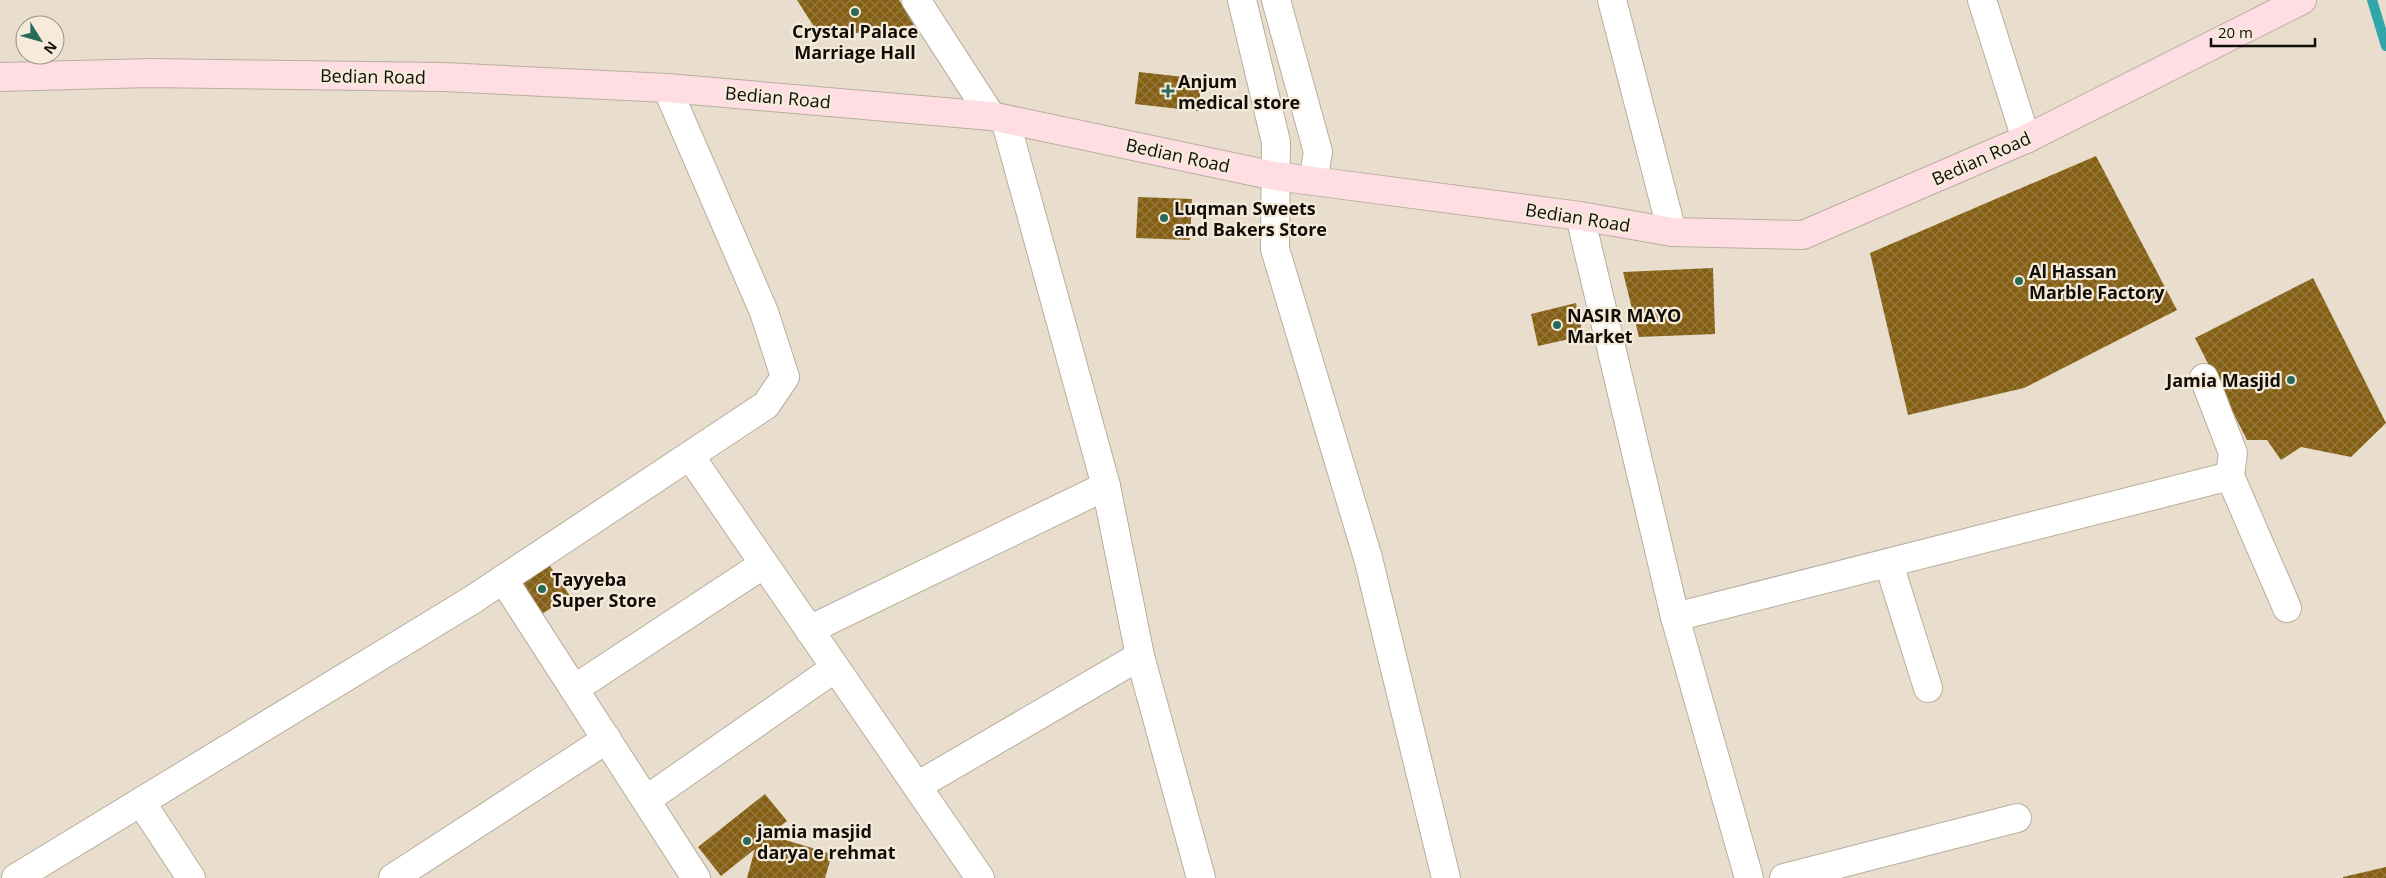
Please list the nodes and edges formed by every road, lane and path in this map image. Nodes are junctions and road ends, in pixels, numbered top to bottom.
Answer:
1 (916, 0) edge
2 (1242, 0) edge
3 (1276, 0) edge
4 (1612, 0) edge
5 (1982, 0) edge
6 (2302, 0) edge
7 (0, 77) edge
8 (667, 88) junction
9 (998, 118) junction
10 (2026, 139) junction
11 (1275, 176) junction
12 (1313, 181) junction
13 (1580, 216) junction
14 (1672, 232) junction
15 (2204, 378) dead end
16 (690, 456) junction
17 (2230, 476) junction
18 (1106, 486) junction
19 (764, 564) junction
20 (1889, 564) junction
21 (503, 579) junction
22 (2287, 608) dead end
23 (1675, 618) junction
24 (809, 630) junction
25 (1140, 656) junction
26 (835, 668) junction
27 (1928, 688) dead end
28 (574, 689) junction
29 (606, 739) junction
30 (916, 786) junction
31 (646, 800) junction
32 (141, 802) junction
33 (2017, 818) dead end
34 (16, 878) edge
35 (192, 878) edge
36 (393, 878) edge
37 (696, 878) edge
38 (980, 878) edge
39 (1201, 878) edge
40 (1446, 878) edge
41 (1749, 878) edge
42 (1784, 878) edge

1 - 9 street
2 - 11 street
3 - 12 street
4 - 14 street
5 - 10 street
6 - 10 main road, Bedian Road
7 - 8 main road, Bedian Road
8 - 9 main road, Bedian Road
8 - 16 street
9 - 11 main road, Bedian Road
9 - 18 street
10 - 14 main road, Bedian Road
11 - 12 main road, Bedian Road
11 - 40 street
12 - 13 main road, Bedian Road
13 - 14 main road, Bedian Road
13 - 23 street
15 - 17 street
16 - 19 street
16 - 21 street
17 - 20 street
17 - 22 street
18 - 24 street
18 - 25 street
19 - 24 street
19 - 28 street
20 - 23 street
20 - 27 street
21 - 28 street
21 - 32 street
23 - 41 street
24 - 26 street
25 - 30 street
25 - 39 street
26 - 30 street
26 - 31 street
28 - 29 street
29 - 31 street
29 - 36 street
30 - 38 street
31 - 37 street
32 - 34 street
32 - 35 street
33 - 42 street

